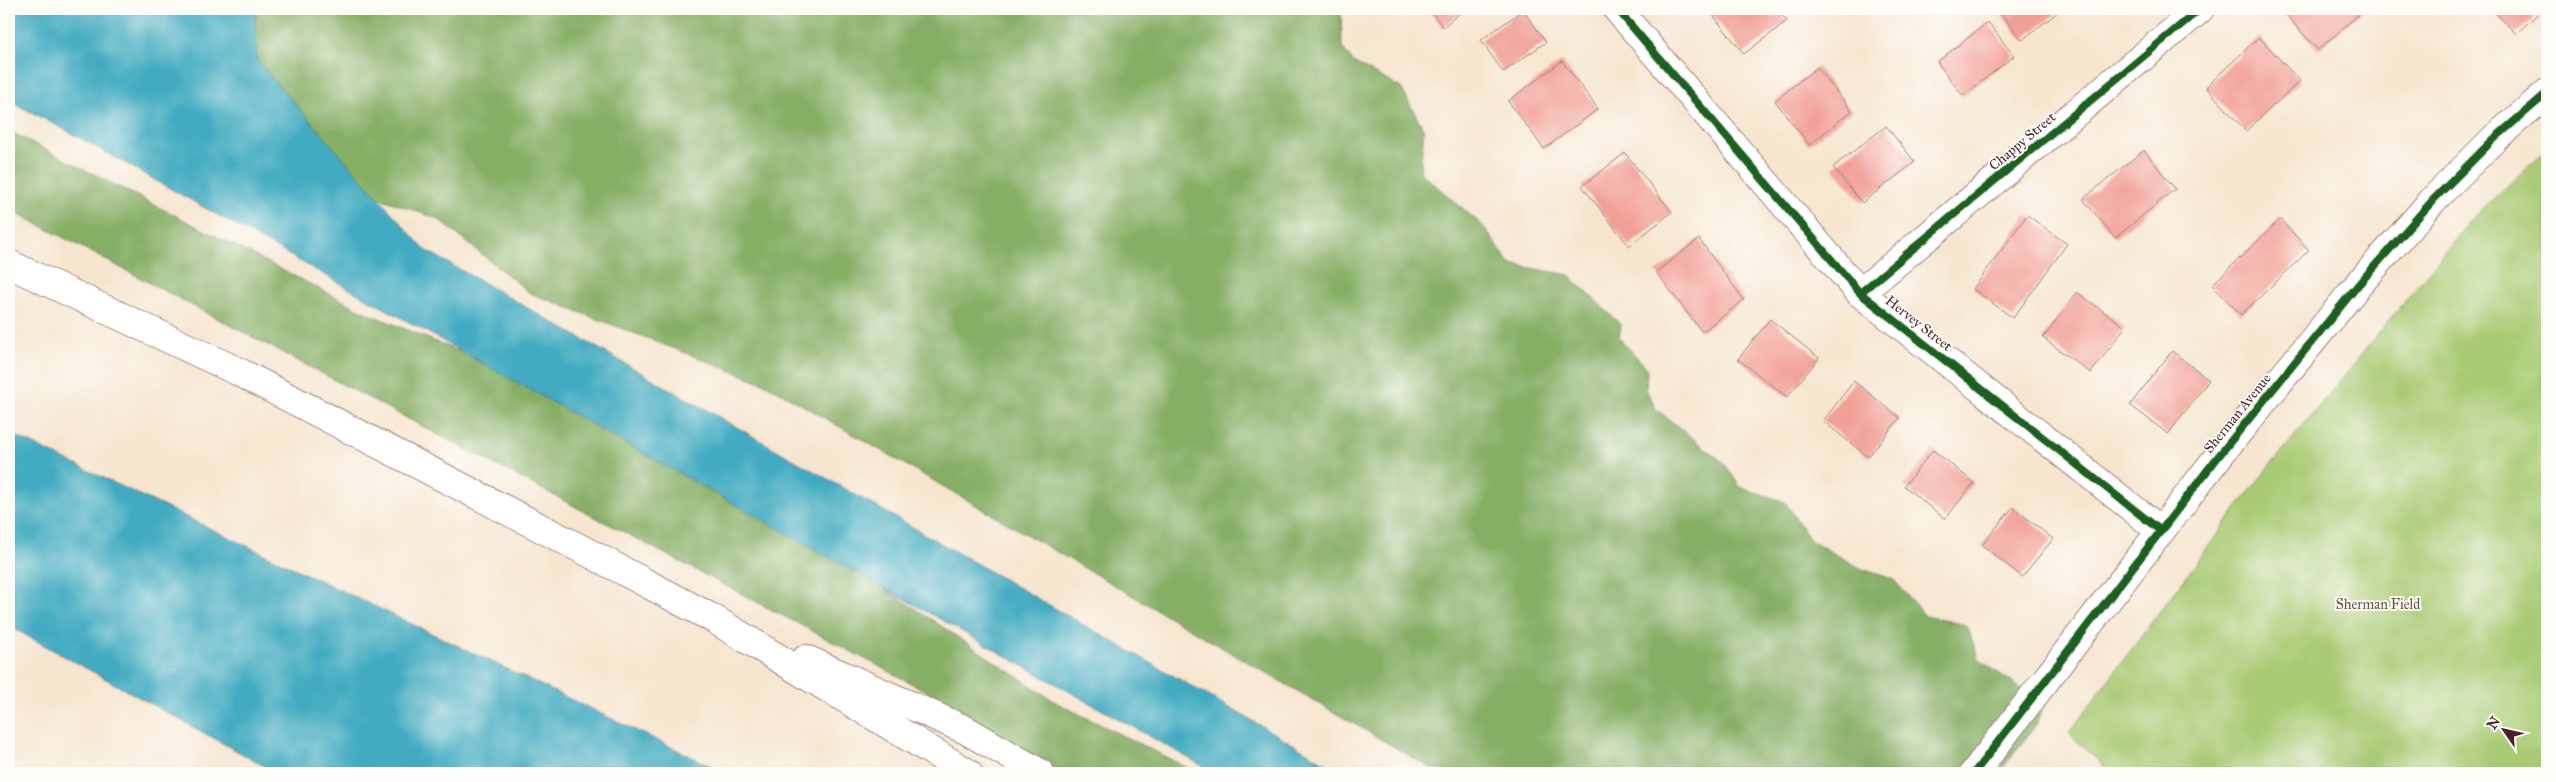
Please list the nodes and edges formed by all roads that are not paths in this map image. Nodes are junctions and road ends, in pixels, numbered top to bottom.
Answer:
1 (1617, 9) edge
2 (2200, 9) edge
3 (2547, 94) edge
4 (9, 264) edge
5 (1860, 293) junction
6 (2161, 531) junction
7 (712, 618) junction
8 (968, 773) edge
9 (1040, 773) edge
10 (1974, 773) edge

1 - 5 main road, Hervey Street
2 - 5 main road, Chappy Street
3 - 6 main road, Sherman Avenue
4 - 7 main road
5 - 6 main road, Hervey Street
6 - 10 main road, Sherman Avenue
7 - 8 main road
7 - 9 main road

